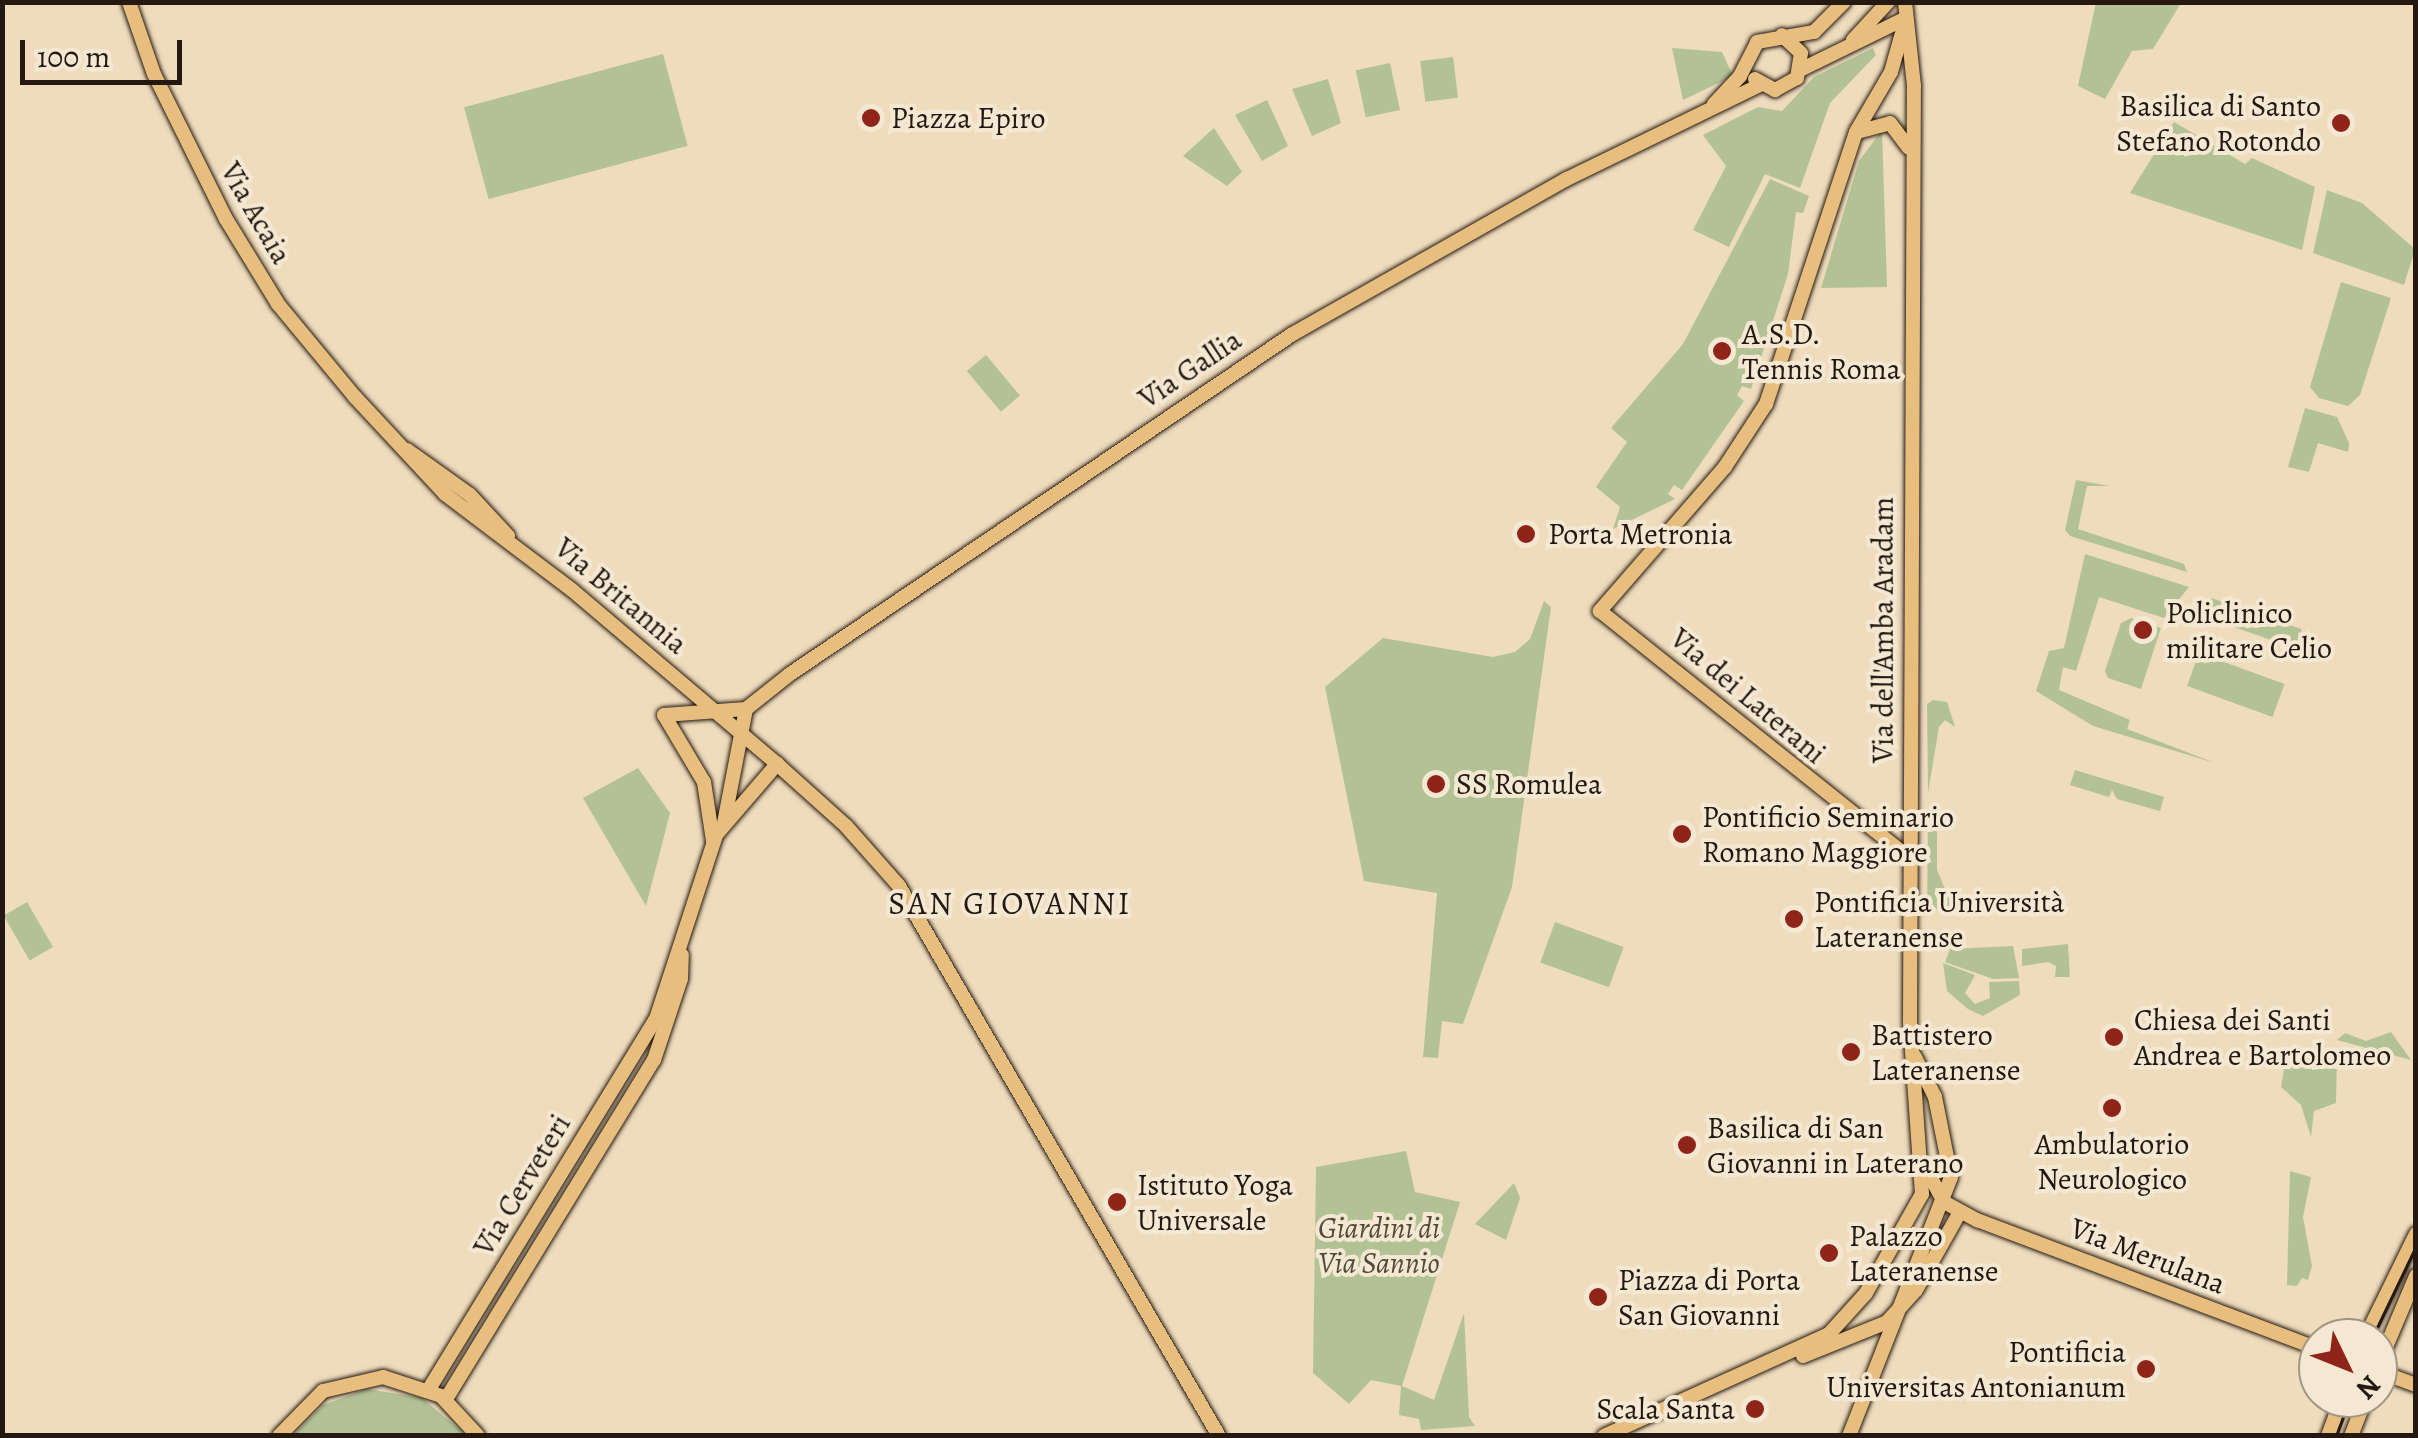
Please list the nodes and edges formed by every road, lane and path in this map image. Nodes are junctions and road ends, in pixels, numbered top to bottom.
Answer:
1 (129, 2) edge
2 (1888, 2) edge
3 (1838, 5) edge
4 (1906, 10) edge
5 (1870, 30) junction
6 (1782, 36) junction
7 (1904, 44) junction
8 (1749, 55) junction
9 (1802, 69) junction
10 (1760, 85) junction
11 (1712, 106) junction
12 (1856, 132) junction
13 (1910, 150) junction
14 (406, 450) joint
15 (692, 691) junction
16 (746, 709) junction
17 (714, 710) junction
18 (664, 714) junction
19 (742, 734) junction
20 (777, 764) junction
21 (700, 775) junction
22 (730, 786) junction
23 (755, 788) junction
24 (718, 821) junction
25 (1909, 858) junction
26 (682, 950) junction
27 (1912, 1052) junction
28 (1922, 1161) junction
29 (1944, 1202) junction
30 (1960, 1212) junction
31 (1906, 1226) junction
32 (2416, 1234) edge
33 (2416, 1276) edge
34 (1898, 1312) junction
35 (2375, 1318) edge
36 (2398, 1320) edge
37 (2298, 1341) edge
38 (1782, 1360) junction
39 (429, 1389) junction
40 (446, 1399) junction
41 (279, 1436) edge
42 (478, 1436) edge
43 (1219, 1436) edge
44 (1604, 1436) edge
45 (1849, 1436) edge

1 - 14 main road, Via Acaia
2 - 5 main road
3 - 6 main road
4 - 5 main road
4 - 7 main road, Via dell'Amba Aradam
5 - 9 main road
6 - 8 main road
6 - 9 main road
7 - 12 main road
7 - 13 main road, Via dell'Amba Aradam
8 - 10 main road
8 - 11 main road
9 - 10 main road
10 - 11 main road, Via Gallia
11 - 16 main road, Via Gallia
12 - 13 main road
12 - 25 main road, Via dei Laterani
13 - 25 main road, Via dell'Amba Aradam
14 - 15 main road, Via Britannia
15 - 17 main road, Via Britannia
15 - 18 main road
16 - 17 main road
16 - 19 main road
17 - 18 main road
17 - 19 main road, Via Britannia
18 - 21 main road
19 - 20 main road, Via Britannia
19 - 22 main road
20 - 23 main road
20 - 43 main road, Via Britannia
21 - 22 main road
21 - 24 main road
22 - 23 main road
22 - 24 main road
23 - 24 main road
24 - 26 main road
25 - 27 main road, Via dell'Amba Aradam
26 - 39 main road, Via Cerveteri
26 - 40 main road, Via Cerveteri
27 - 28 main road, Via dell'Amba Aradam
27 - 29 main road
28 - 29 main road
28 - 31 main road
29 - 30 main road, Via Merulana
29 - 31 main road
29 - 34 main road
30 - 34 main road
30 - 37 main road, Via Merulana
31 - 38 main road
32 - 35 main road
33 - 36 main road
34 - 38 main road
34 - 45 main road
38 - 44 main road
39 - 40 main road
39 - 41 main road
40 - 42 main road

